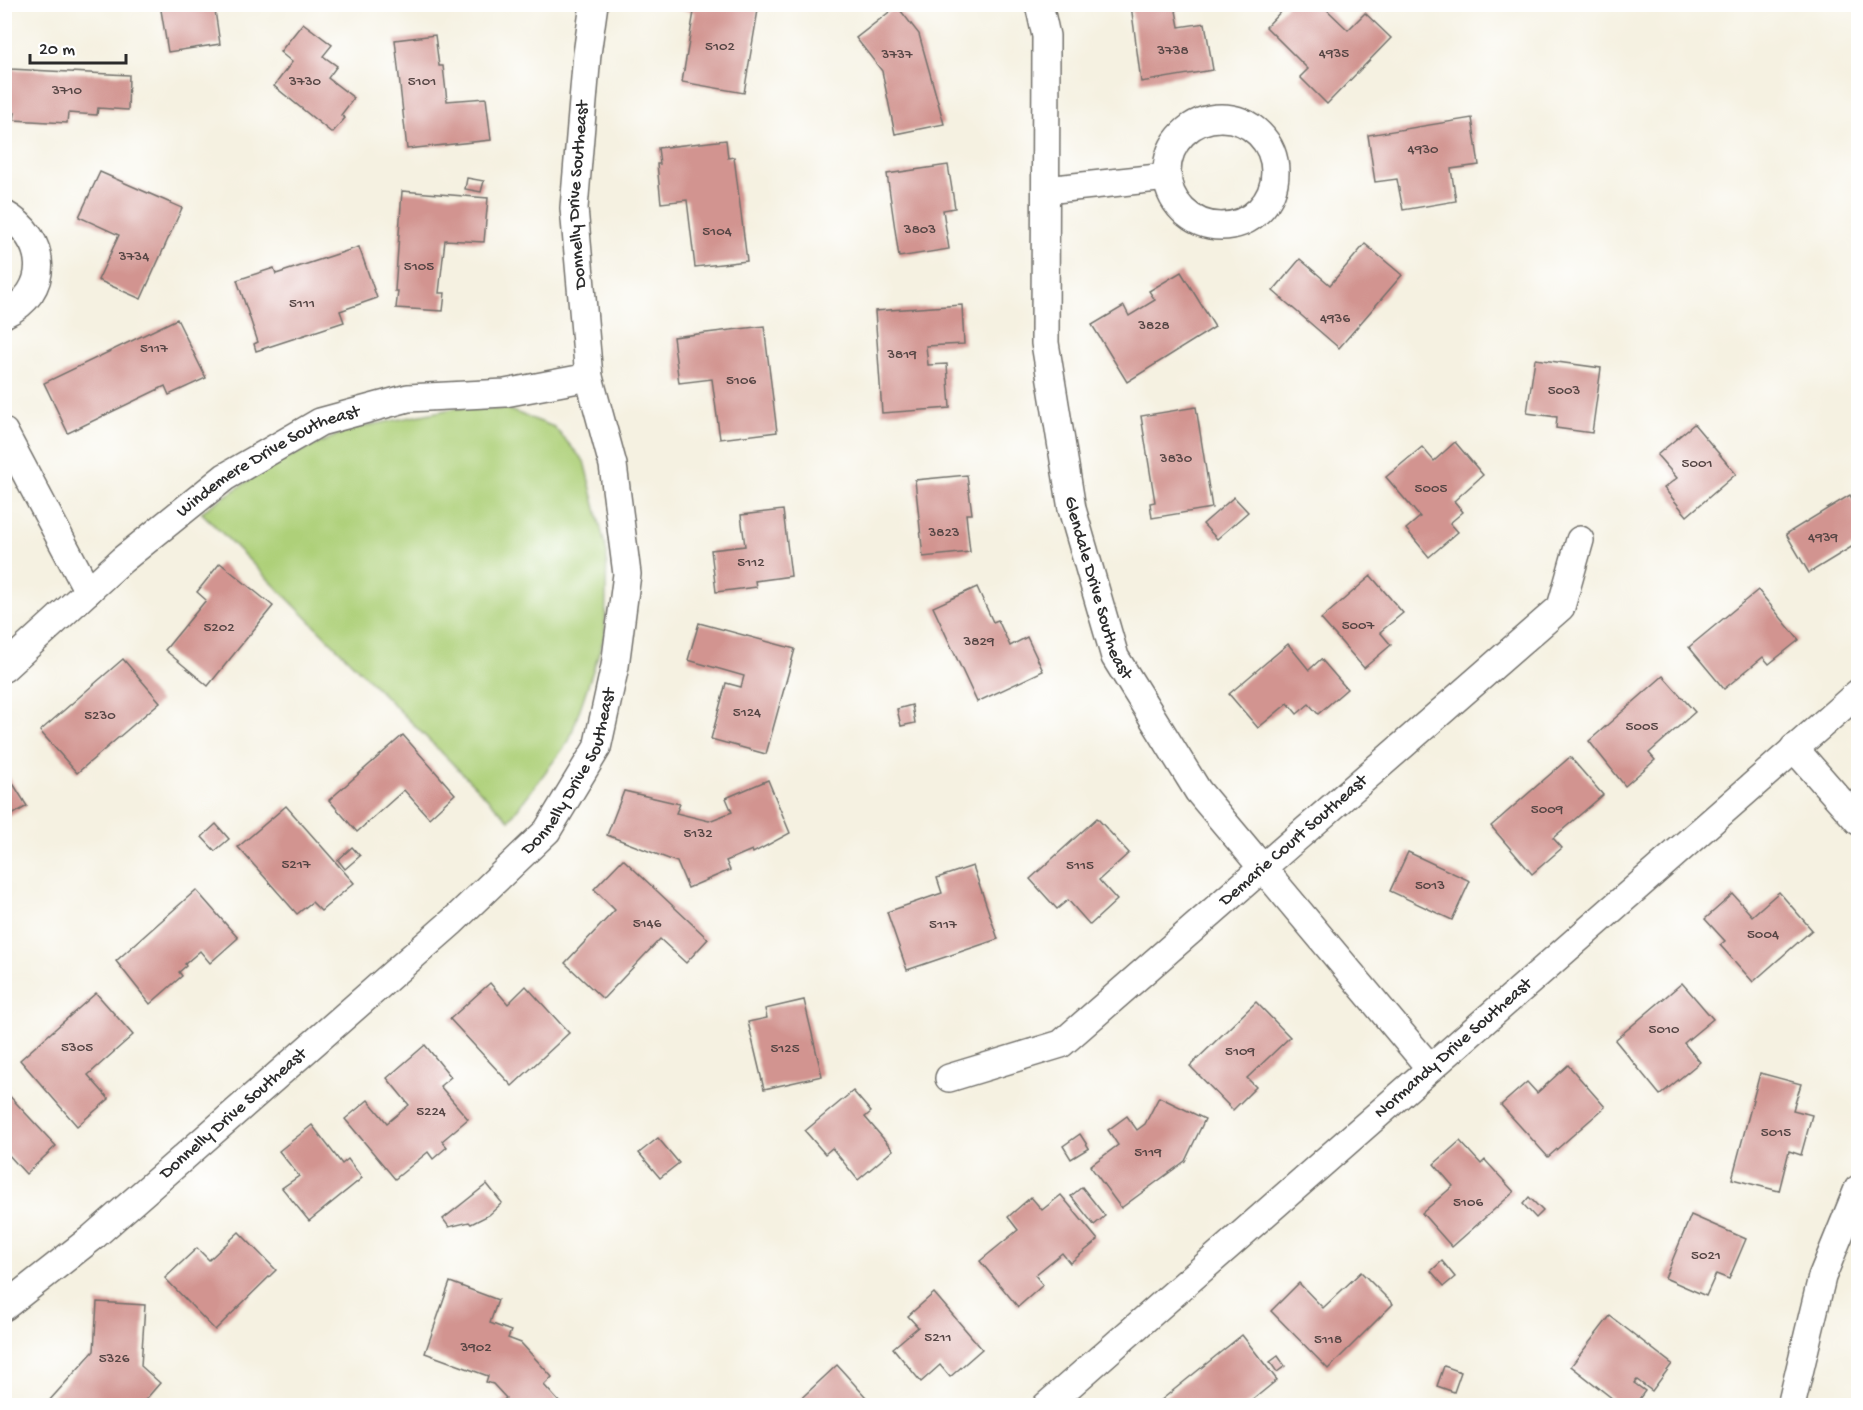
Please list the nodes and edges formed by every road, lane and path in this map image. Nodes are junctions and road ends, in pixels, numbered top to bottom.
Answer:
1 (594, 4) edge
2 (1040, 4) edge
3 (1167, 177) dead end
4 (1046, 190) junction
5 (4, 214) edge
6 (4, 314) edge
7 (589, 377) junction
8 (4, 432) edge
9 (1580, 540) dead end
10 (88, 591) junction
11 (4, 668) edge
12 (1858, 693) edge
13 (1794, 748) junction
14 (1858, 821) edge
15 (1262, 868) junction
16 (1430, 1068) junction
17 (950, 1078) dead end
18 (1858, 1189) edge
19 (4, 1307) edge
20 (1046, 1406) edge
21 (1791, 1406) edge

1 - 7 street, Donnelly Drive Southeast
2 - 4 street, Glendale Drive Southeast
3 - 4 street
4 - 15 street, Glendale Drive Southeast
5 - 6 street
7 - 10 street, Windemere Drive Southeast
7 - 19 street, Donnelly Drive Southeast
8 - 10 street
9 - 15 street, Demarie Court Southeast
10 - 11 street, Windemere Drive Southeast
12 - 13 street, Normandy Drive Southeast
13 - 14 street
13 - 16 street, Normandy Drive Southeast
15 - 16 street, Glendale Drive Southeast
15 - 17 street, Demarie Court Southeast
16 - 20 street, Normandy Drive Southeast
18 - 21 street

